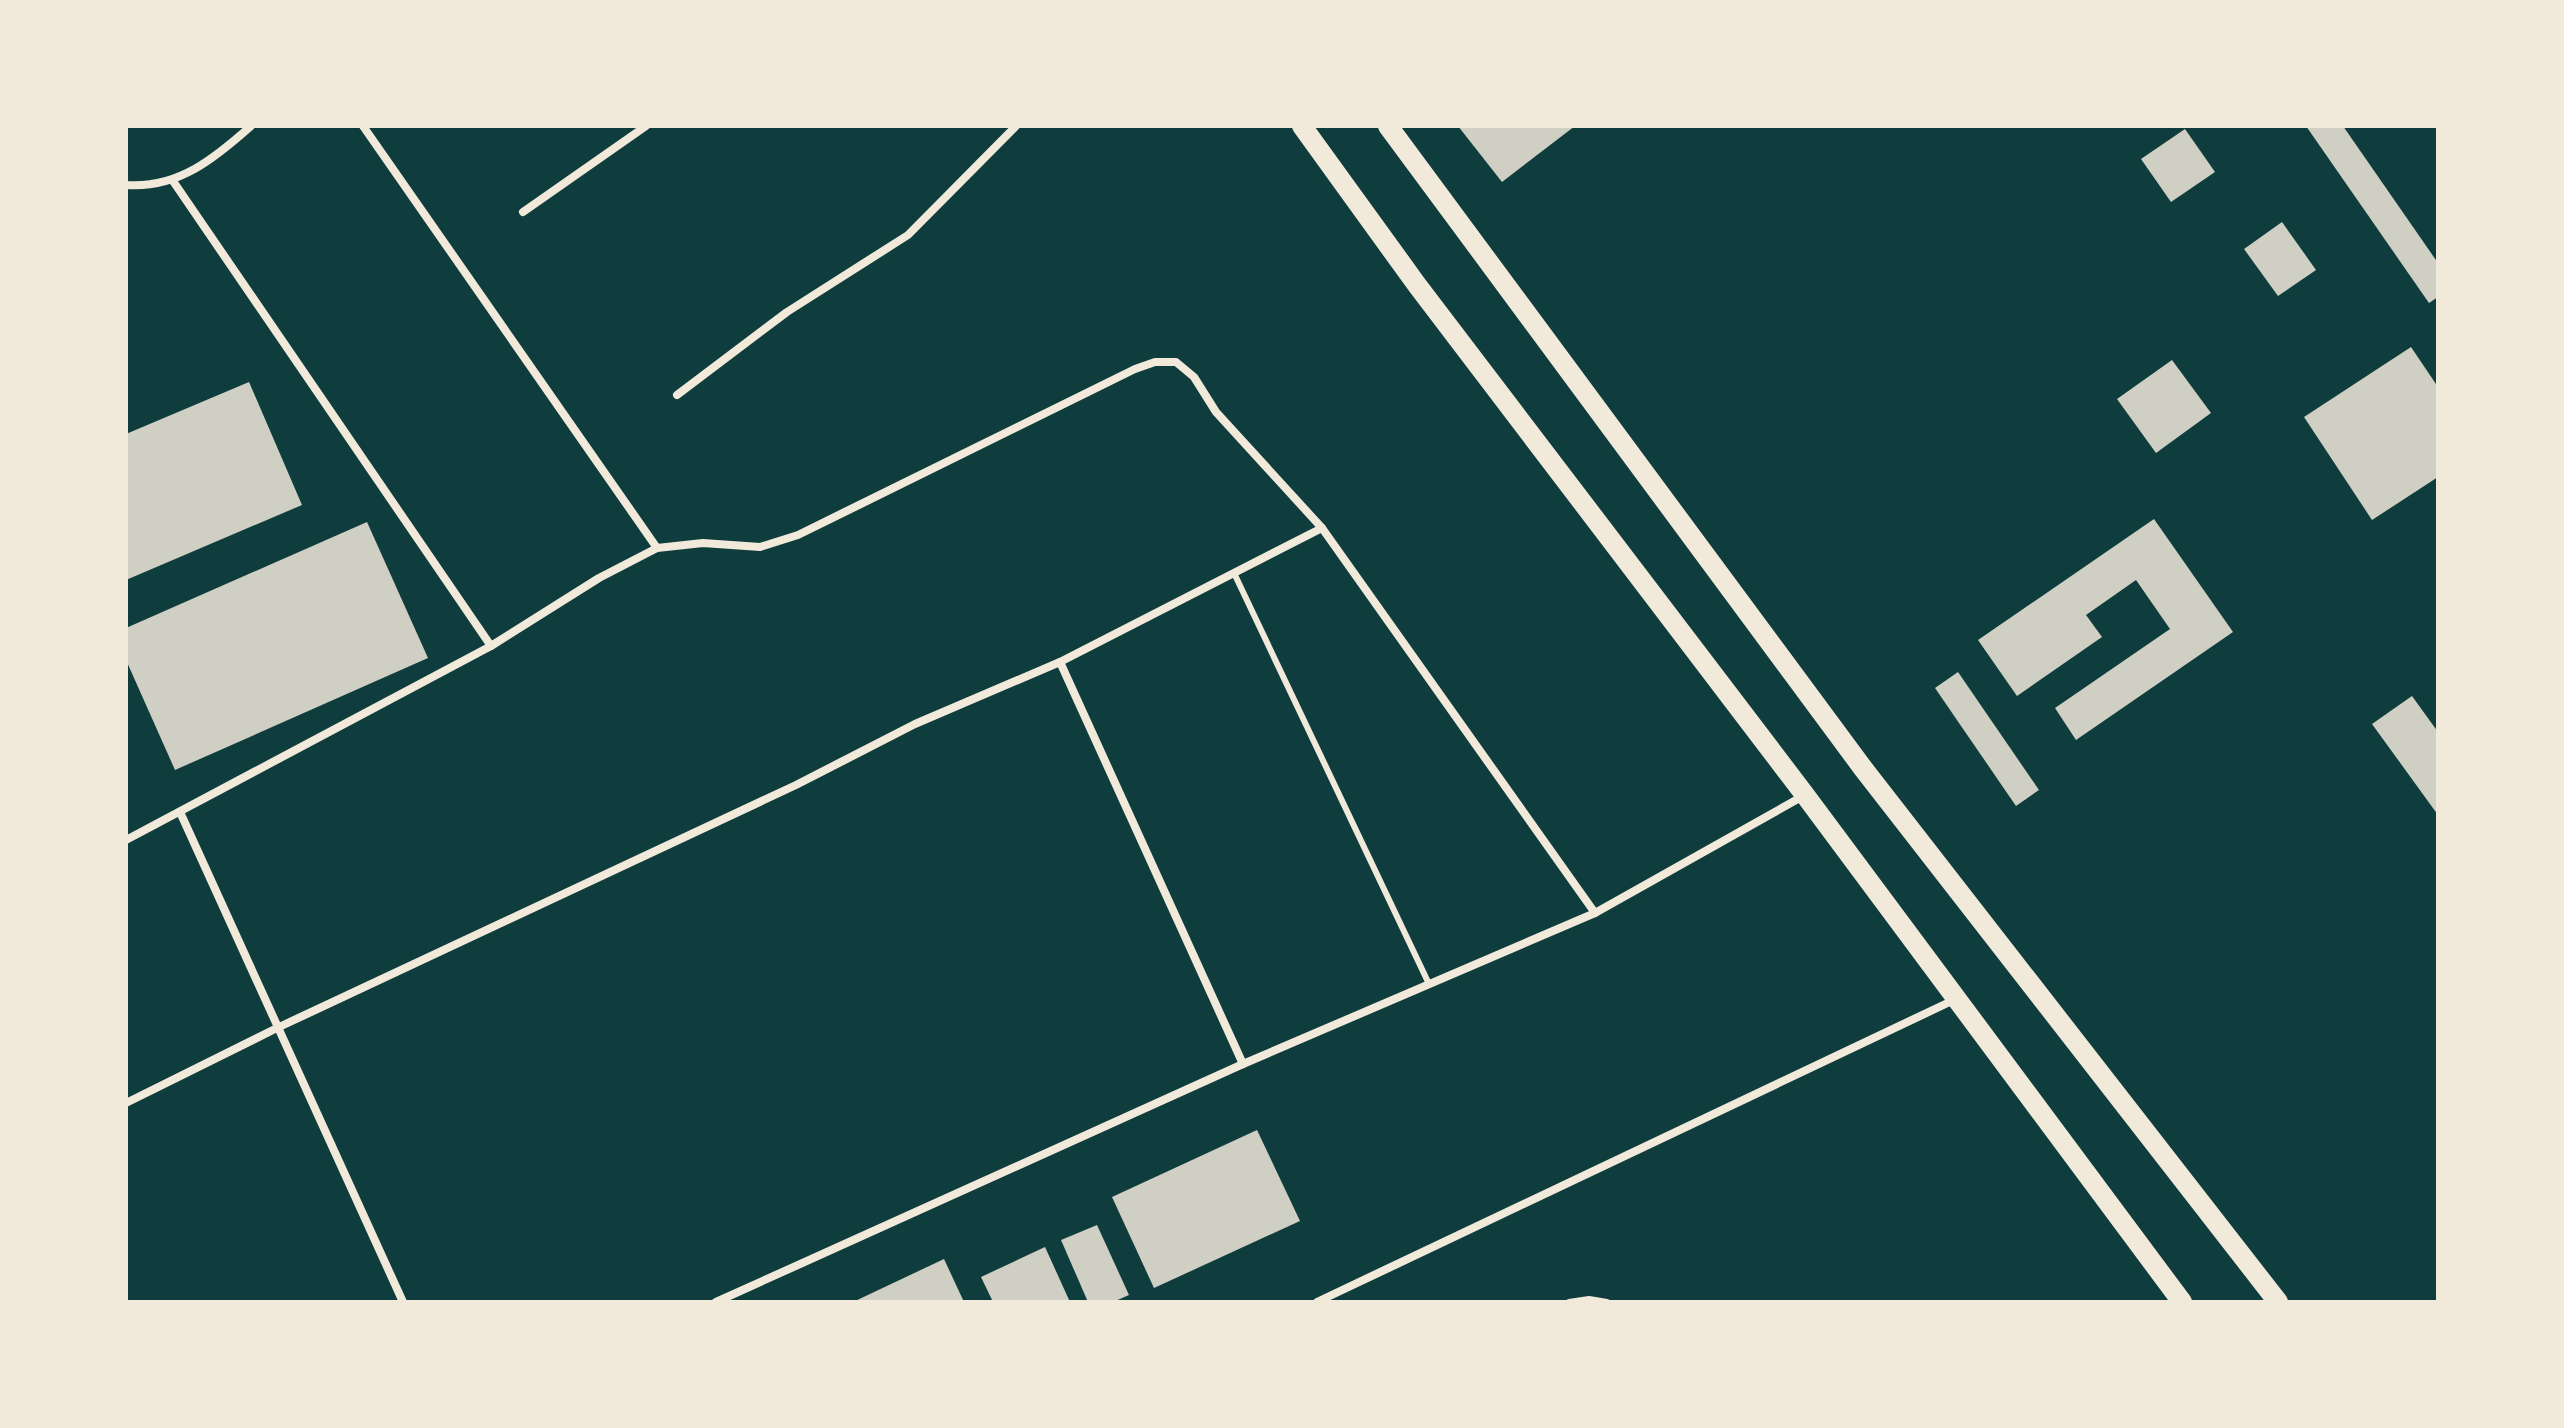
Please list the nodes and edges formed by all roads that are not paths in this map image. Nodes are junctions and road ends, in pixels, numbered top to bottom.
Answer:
1 (251, 126) edge
2 (363, 126) edge
3 (646, 126) edge
4 (1016, 126) edge
5 (1302, 126) edge
6 (1388, 126) edge
7 (173, 181) junction
8 (126, 185) edge
9 (523, 212) dead end
10 (677, 395) dead end
11 (1322, 528) junction
12 (657, 548) junction
13 (1234, 573) junction
14 (491, 646) junction
15 (1060, 662) junction
16 (1805, 795) junction
17 (180, 812) junction
18 (126, 840) edge
19 (1595, 913) junction
20 (1429, 984) junction
21 (1958, 998) junction
22 (277, 1028) junction
23 (1243, 1064) junction
24 (126, 1103) edge
25 (403, 1302) edge
26 (716, 1302) edge
27 (1317, 1302) edge
28 (1569, 1302) edge
29 (1607, 1302) edge
30 (2182, 1302) edge
31 (2278, 1302) edge

1 - 7 street
2 - 12 street
3 - 9 street
4 - 10 street
5 - 16 main road
6 - 31 main road
7 - 8 street
7 - 14 street
11 - 12 street
11 - 13 street
11 - 19 street
12 - 14 street
13 - 15 street
13 - 20 lane
14 - 17 street
15 - 22 street
15 - 23 street
16 - 19 street
16 - 21 main road
17 - 18 street
17 - 22 street
19 - 20 street
20 - 23 street
21 - 27 street
21 - 30 main road
22 - 24 street
22 - 25 street
23 - 26 street
28 - 29 lane

